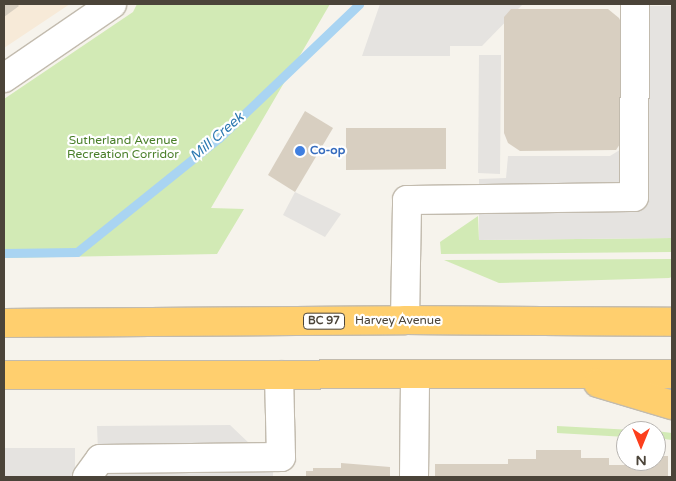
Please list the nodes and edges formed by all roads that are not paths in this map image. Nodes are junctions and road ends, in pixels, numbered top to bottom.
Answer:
1 (112, 4) edge
2 (635, 4) edge
3 (4, 78) edge
4 (672, 304) edge
5 (405, 320) junction
6 (672, 322) edge
7 (4, 323) edge
8 (644, 323) junction
9 (672, 374) edge
10 (4, 375) edge
11 (279, 375) junction
12 (570, 375) junction
13 (415, 376) junction
14 (672, 405) edge
15 (284, 467) edge
16 (87, 477) edge
17 (414, 477) edge

1 - 3 street
2 - 5 street
4 - 8 highway
5 - 7 highway, Harvey Avenue / BC 97
5 - 8 highway, Harvey Avenue / BC 97
6 - 8 highway, Harvey Avenue / BC 97
9 - 12 highway
10 - 11 highway
11 - 13 highway
11 - 15 street
12 - 13 highway
12 - 14 highway
13 - 17 street
15 - 16 street

